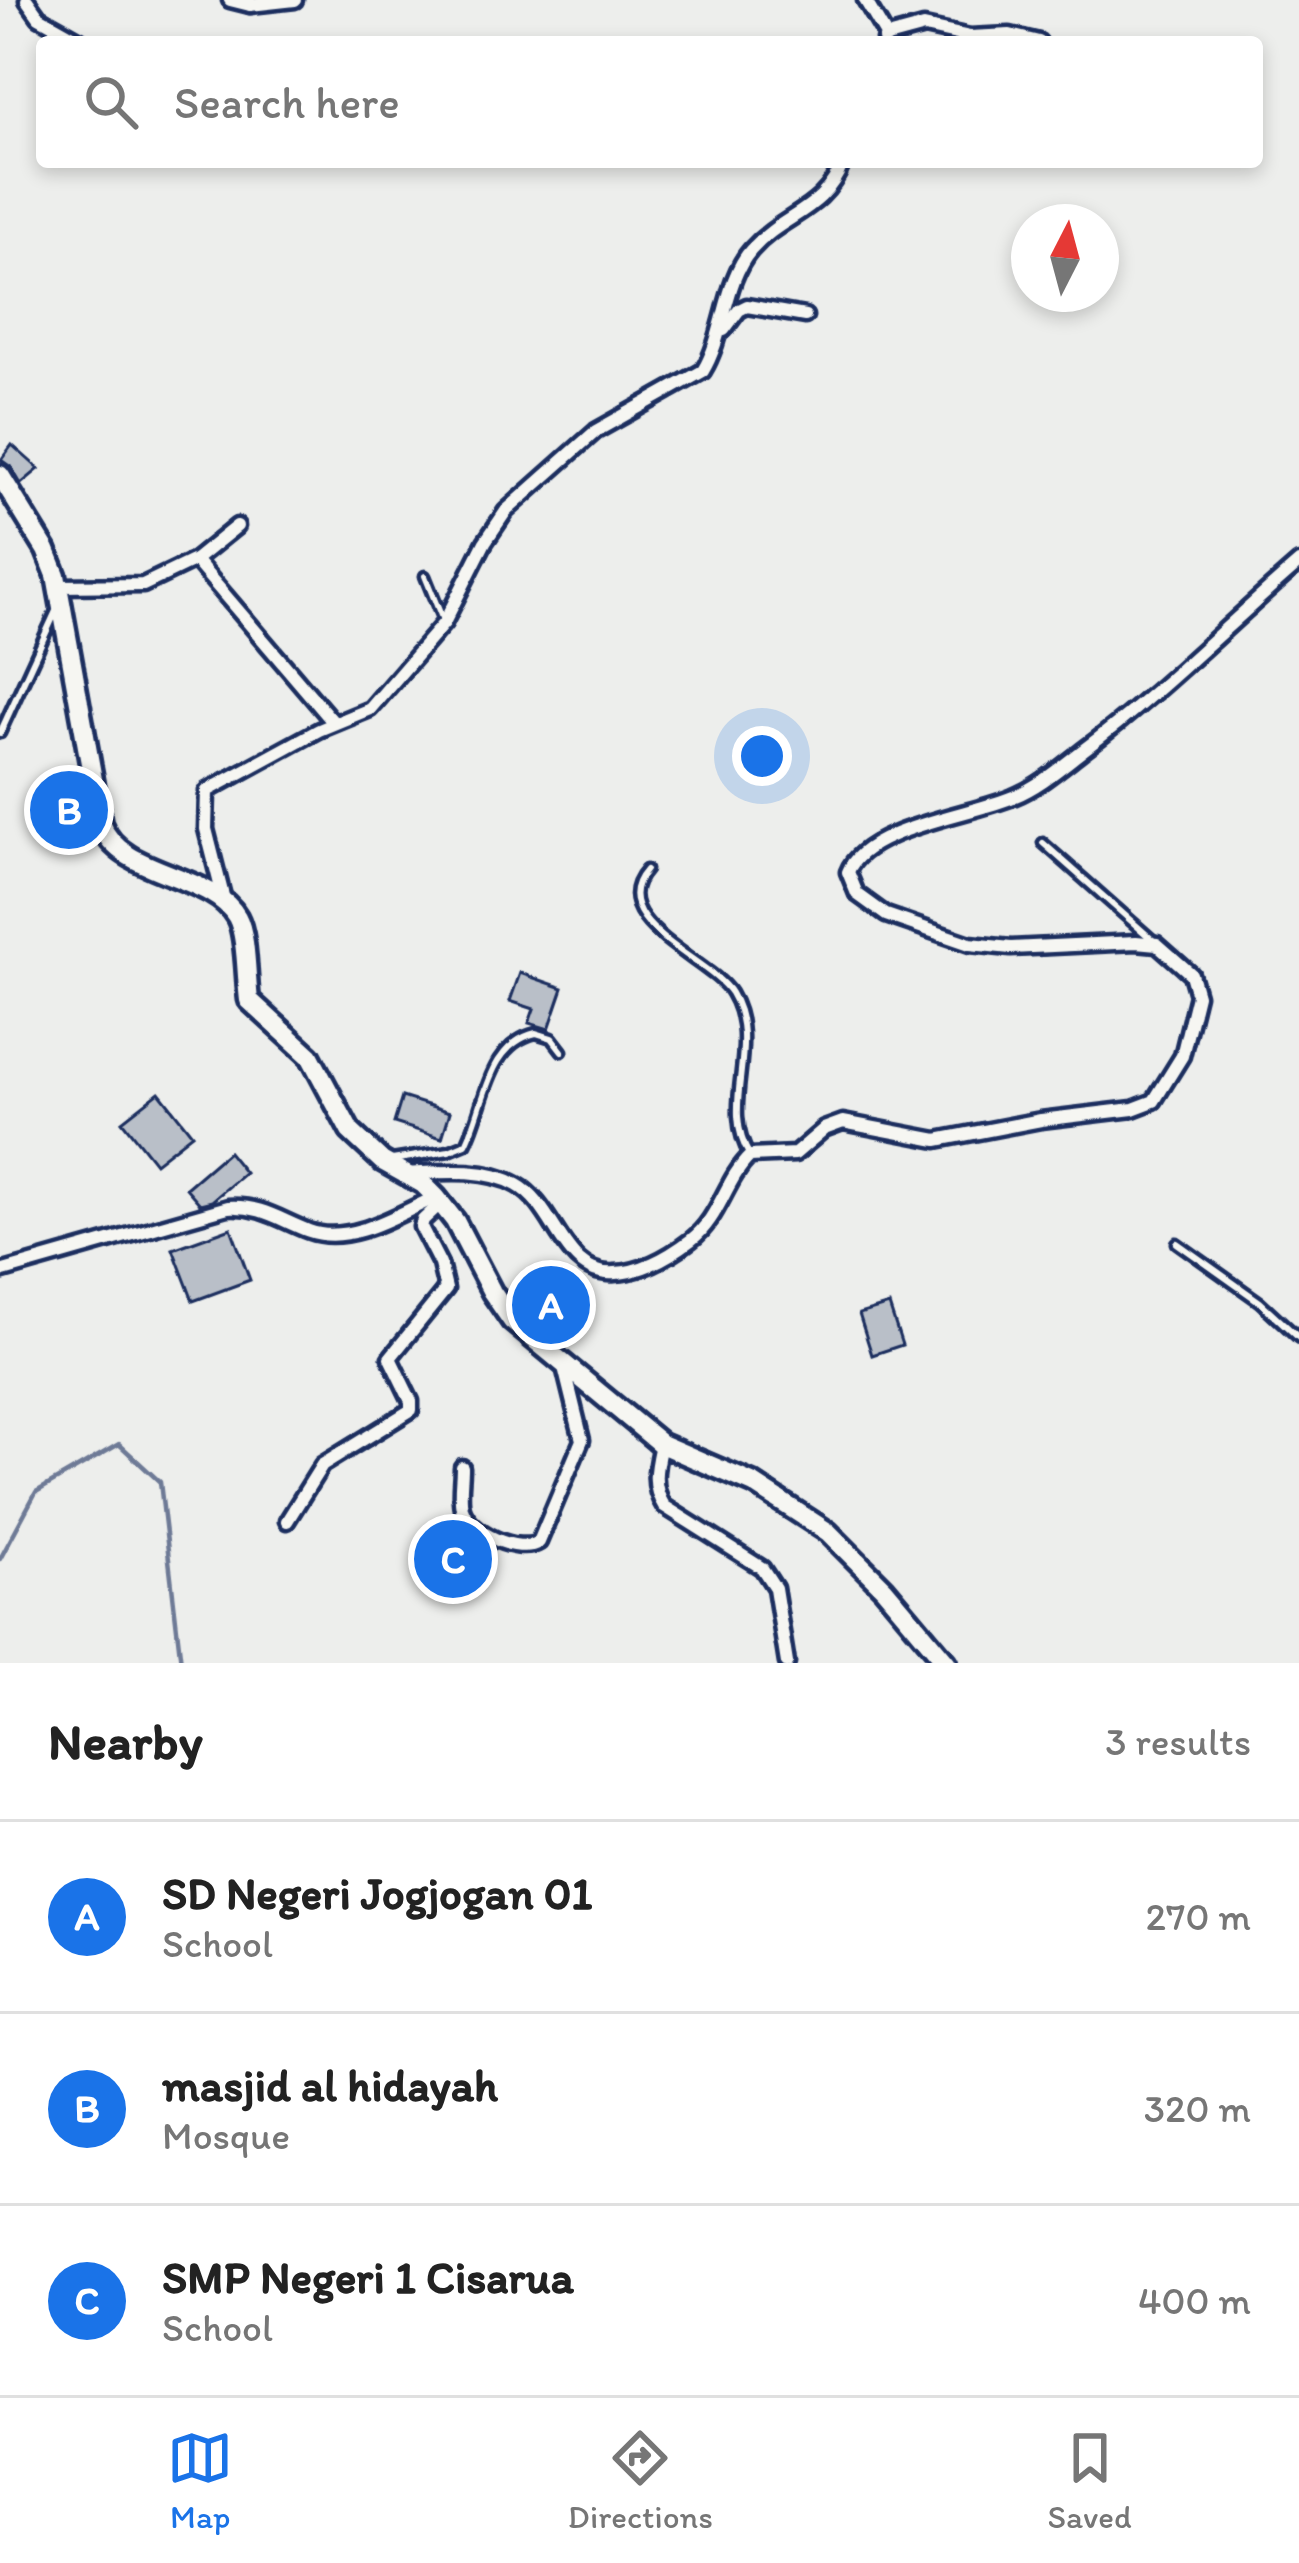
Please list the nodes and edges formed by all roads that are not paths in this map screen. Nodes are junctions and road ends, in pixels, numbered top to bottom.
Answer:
1 (25, 0) edge
2 (230, 0) edge
3 (295, 0) edge
4 (865, 0) edge
5 (250, 3) edge
6 (73, 36) edge
7 (883, 36) edge
8 (894, 36) edge
9 (965, 36) edge
10 (983, 36) edge
11 (1017, 36) edge
12 (841, 168) edge
13 (805, 316) dead end
14 (718, 334) junction
15 (0, 475) edge
16 (237, 526) dead end
17 (195, 560) junction
18 (1299, 563) edge
19 (424, 576) dead end
20 (61, 592) junction
21 (444, 623) junction
22 (334, 723) junction
23 (0, 733) edge
24 (1043, 843) dead end
25 (646, 870) dead end
26 (224, 900) junction
27 (1157, 944) junction
28 (562, 1051) dead end
29 (749, 1156) junction
30 (382, 1161) junction
31 (405, 1174) junction
32 (439, 1200) junction
33 (1177, 1243) dead end
34 (0, 1272) edge
35 (1299, 1338) edge
36 (561, 1360) junction
37 (661, 1444) junction
38 (462, 1467) dead end
39 (287, 1521) dead end
40 (787, 1663) edge
41 (947, 1663) edge

1 - 6 street
2 - 5 street
3 - 5 street
4 - 7 street
8 - 9 street
10 - 11 street
12 - 14 street
13 - 14 street
14 - 21 street
15 - 20 street
16 - 17 street
17 - 20 street
17 - 22 street
18 - 27 street
19 - 21 lane
20 - 23 lane
20 - 26 street
21 - 22 street
22 - 26 street
24 - 27 lane
25 - 29 lane
26 - 30 street
27 - 29 street
28 - 30 lane
29 - 31 street
30 - 31 street
31 - 32 street
32 - 34 street
32 - 36 street
32 - 39 street
33 - 35 lane
36 - 37 street
36 - 38 street
37 - 40 street
37 - 41 street

